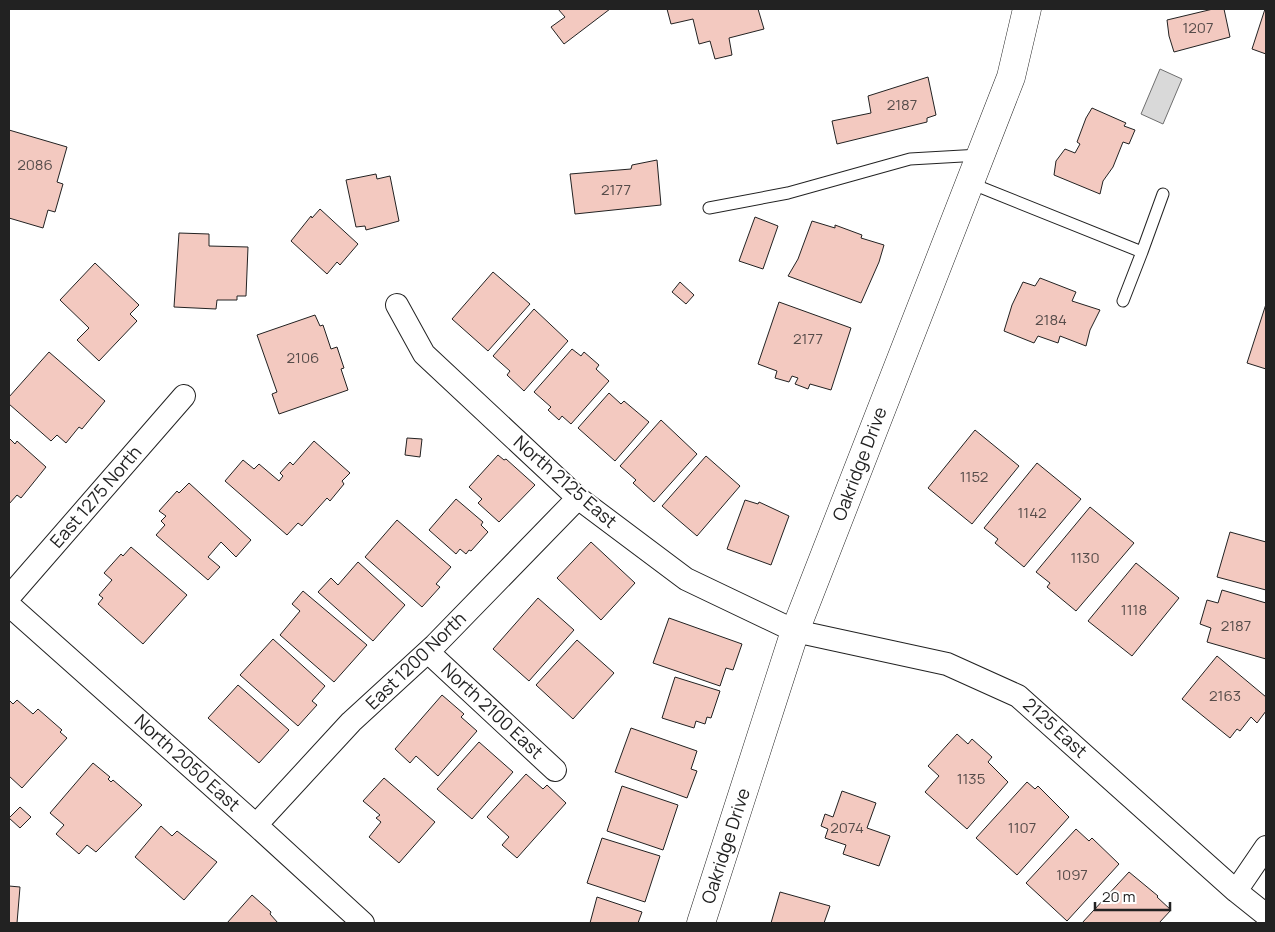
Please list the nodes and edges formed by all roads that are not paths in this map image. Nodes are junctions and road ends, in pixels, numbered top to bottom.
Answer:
1 (1027, 9) edge
2 (980, 155) junction
3 (970, 182) junction
4 (1163, 194) dead end
5 (708, 208) dead end
6 (1142, 252) junction
7 (1123, 301) dead end
8 (398, 305) dead end
9 (184, 396) dead end
10 (578, 498) junction
11 (9, 598) edge
12 (9, 605) edge
13 (795, 631) junction
14 (428, 652) junction
15 (555, 770) dead end
16 (256, 825) junction
17 (1266, 847) edge
18 (1236, 891) junction
19 (1266, 915) edge
20 (362, 923) edge
21 (701, 923) edge

1 - 2 street, Oakridge Drive
2 - 3 street, Oakridge Drive
2 - 5 lane
3 - 6 lane
3 - 13 street, Oakridge Drive
4 - 6 lane
6 - 7 lane
8 - 10 street, North 2125 East
9 - 11 street, East 1275 North
10 - 13 street, North 2125 East
10 - 14 street, East 1200 North
12 - 16 street, North 2050 East
13 - 18 street, 2125 East
13 - 21 street, Oakridge Drive
14 - 15 street, North 2100 East
14 - 16 street, East 1200 North
16 - 20 street, North 2050 East
17 - 18 street
18 - 19 street, 2125 East

